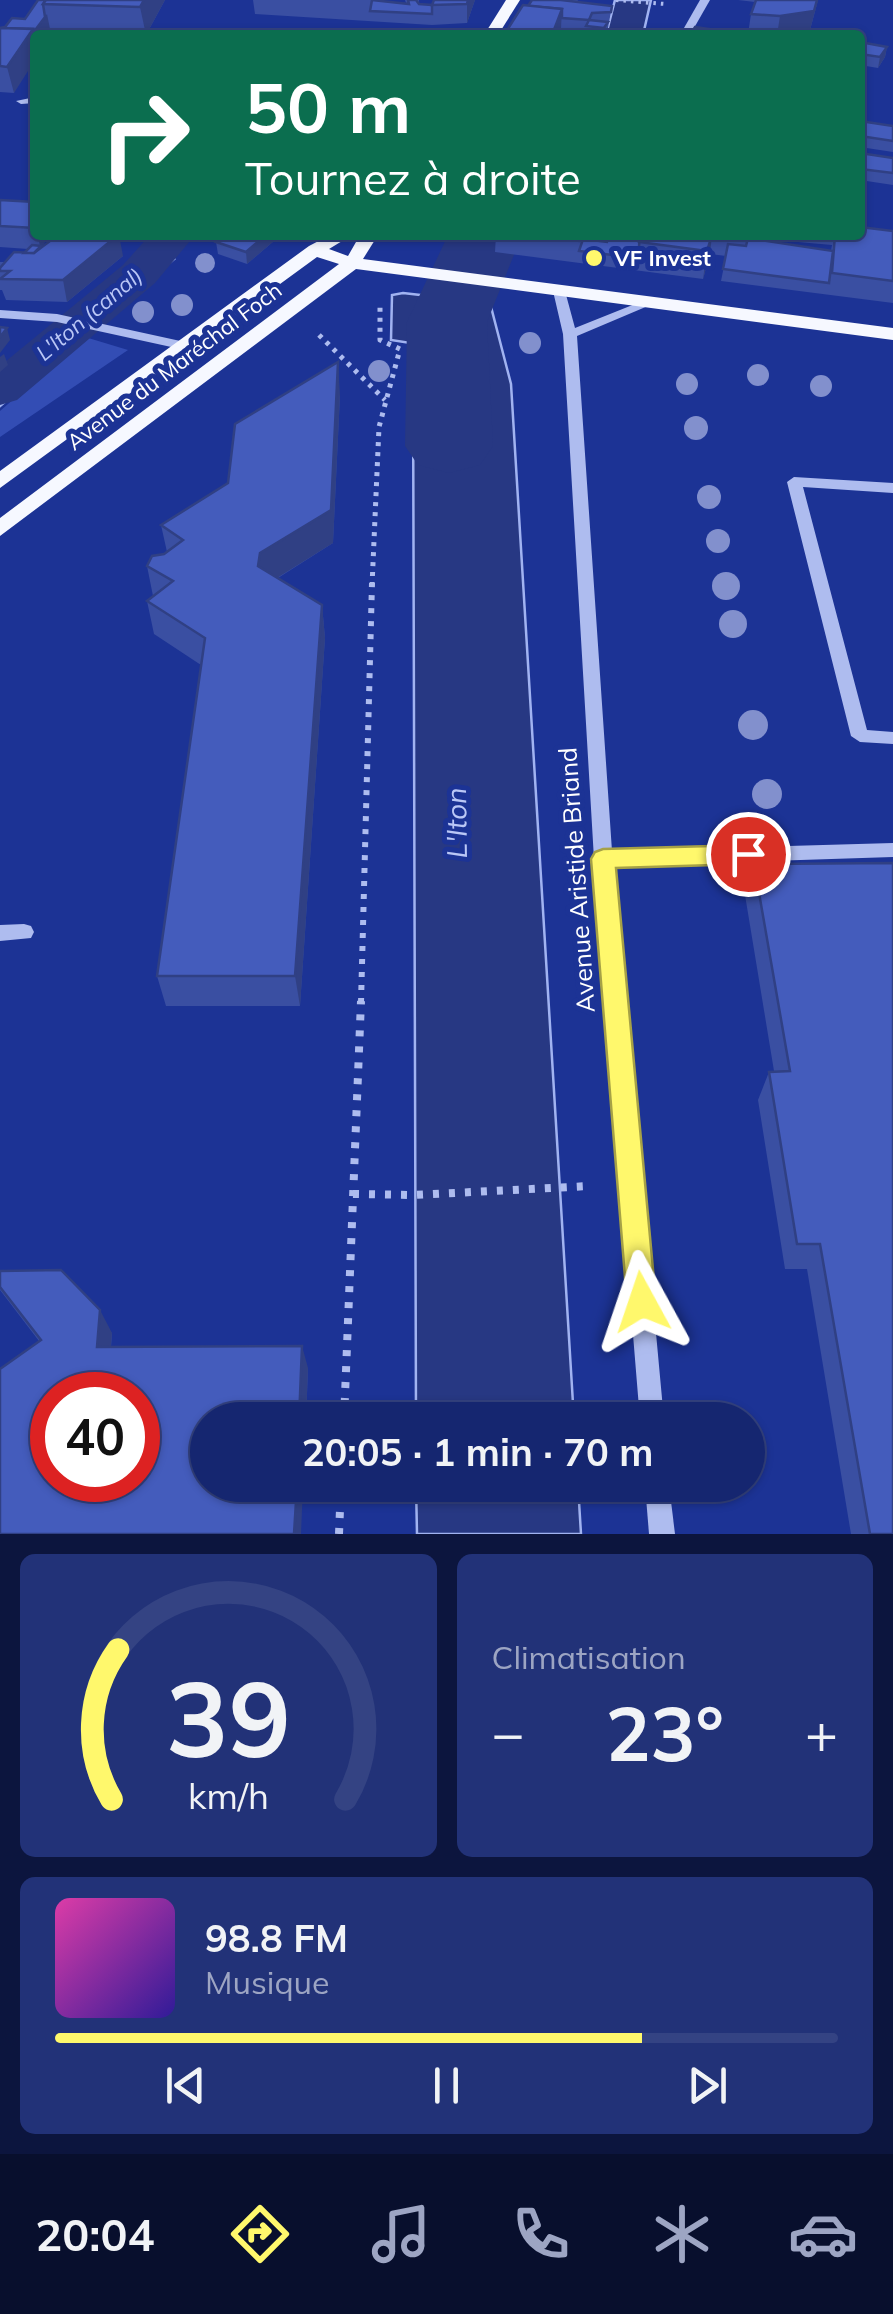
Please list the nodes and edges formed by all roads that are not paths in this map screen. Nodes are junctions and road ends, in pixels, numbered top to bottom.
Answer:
1 (513, 0) edge
2 (705, 0) edge
3 (494, 30) edge
4 (688, 30) edge
5 (30, 100) edge
6 (21, 101) dead end
7 (333, 240) edge
8 (366, 240) edge
9 (314, 250) junction
10 (352, 263) junction
11 (560, 291) junction
12 (649, 302) junction
13 (0, 314) edge
14 (570, 334) junction
15 (893, 334) edge
16 (185, 346) junction
17 (0, 482) edge
18 (893, 488) edge
19 (0, 530) edge
20 (893, 738) edge
21 (893, 850) edge
22 (603, 859) junction
23 (24, 932) dead end
24 (0, 933) edge
25 (650, 1402) edge
26 (659, 1502) edge
27 (662, 1534) edge

1 - 3 main road
2 - 4 street
5 - 6 street
7 - 9 main road, Avenue du Maréchal Foch
8 - 10 main road, Avenue du Maréchal Foch
9 - 10 main road
9 - 16 main road, Avenue du Maréchal Foch
10 - 11 main road
10 - 19 main road, Avenue du Maréchal Foch
11 - 12 main road
11 - 14 street, Avenue Aristide Briand
12 - 14 street
12 - 15 main road
13 - 16 street
14 - 22 street, Avenue Aristide Briand
16 - 17 main road, Avenue du Maréchal Foch
18 - 20 street
21 - 22 street
22 - 25 street, Avenue Aristide Briand
23 - 24 street
26 - 27 street

